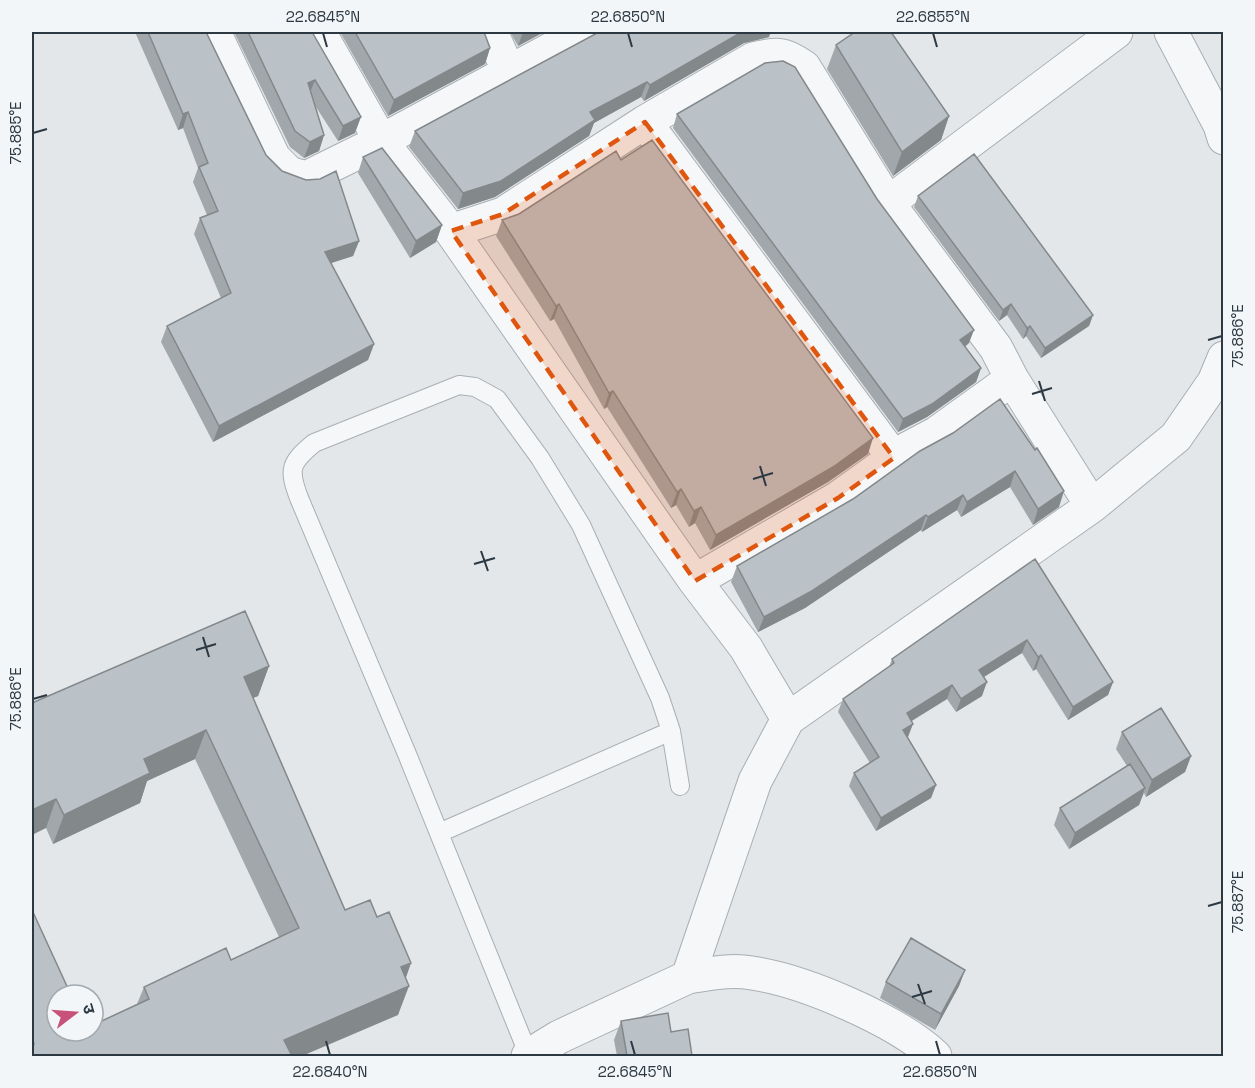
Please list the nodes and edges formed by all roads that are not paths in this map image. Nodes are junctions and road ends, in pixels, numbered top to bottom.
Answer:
1 (214, 32) edge
2 (319, 32) edge
3 (491, 32) edge
4 (583, 32) edge
5 (1116, 32) edge
6 (1171, 32) edge
7 (509, 72) junction
8 (645, 122) junction
9 (1224, 138) edge
10 (381, 141) junction
11 (888, 203) junction
12 (451, 231) junction
13 (1224, 358) edge
14 (1012, 379) junction
15 (894, 458) junction
16 (1092, 506) junction
17 (695, 581) junction
18 (671, 731) junction
19 (779, 734) junction
20 (680, 786) dead end
21 (439, 833) junction
22 (688, 977) junction
23 (528, 1056) edge
24 (935, 1056) edge

1 - 10 street
2 - 10 street
3 - 7 street
4 - 7 street
5 - 11 street
6 - 9 street
7 - 10 street
8 - 11 street
8 - 12 street
8 - 15 street
10 - 12 street
11 - 14 street
12 - 17 street
13 - 16 street
14 - 15 street
14 - 16 street
15 - 17 street
16 - 19 street
17 - 19 street
18 - 20 lane
18 - 21 lane
18 - 21 lane
19 - 22 street
21 - 23 lane
22 - 23 street
22 - 24 street

